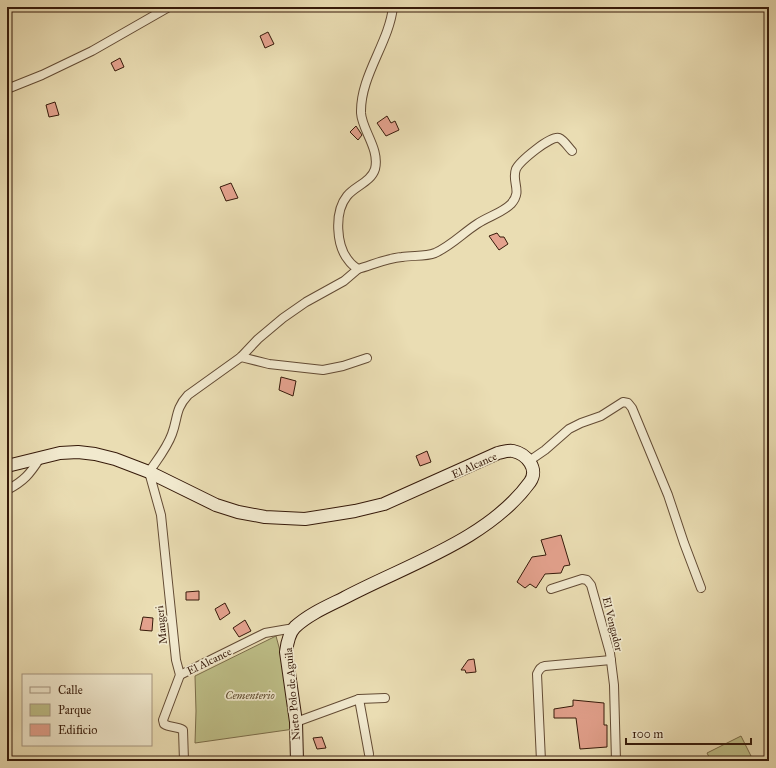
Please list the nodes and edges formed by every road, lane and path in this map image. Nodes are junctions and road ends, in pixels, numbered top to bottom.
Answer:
1 (169, 7) edge
2 (393, 7) edge
3 (7, 89) edge
4 (572, 151) dead end
5 (358, 270) junction
6 (241, 357) junction
7 (366, 358) dead end
8 (40, 458) junction
9 (529, 461) junction
10 (7, 466) edge
11 (149, 472) junction
12 (7, 490) edge
13 (701, 588) dead end
14 (551, 589) dead end
15 (294, 628) junction
16 (611, 660) junction
17 (180, 675) junction
18 (385, 698) dead end
19 (359, 699) junction
20 (296, 722) junction
21 (369, 754) dead end
22 (184, 761) edge
23 (297, 761) edge
24 (541, 761) edge
25 (616, 761) edge

1 - 3 street
2 - 5 street
4 - 5 street
5 - 6 street
6 - 7 street
6 - 11 street
8 - 10 street, El Alcance
8 - 11 street, El Alcance
8 - 12 street
9 - 11 street, El Alcance
9 - 13 street
9 - 15 street, El Alcance
11 - 17 street, Maugeri
14 - 16 street, El Vengador
15 - 17 street, El Alcance
15 - 20 street, Nieto Polo de Aguila
16 - 24 street
16 - 25 street, El Vengador
17 - 22 street
18 - 19 street
19 - 20 street
19 - 21 street
20 - 23 street, Nieto Polo de Aguila

